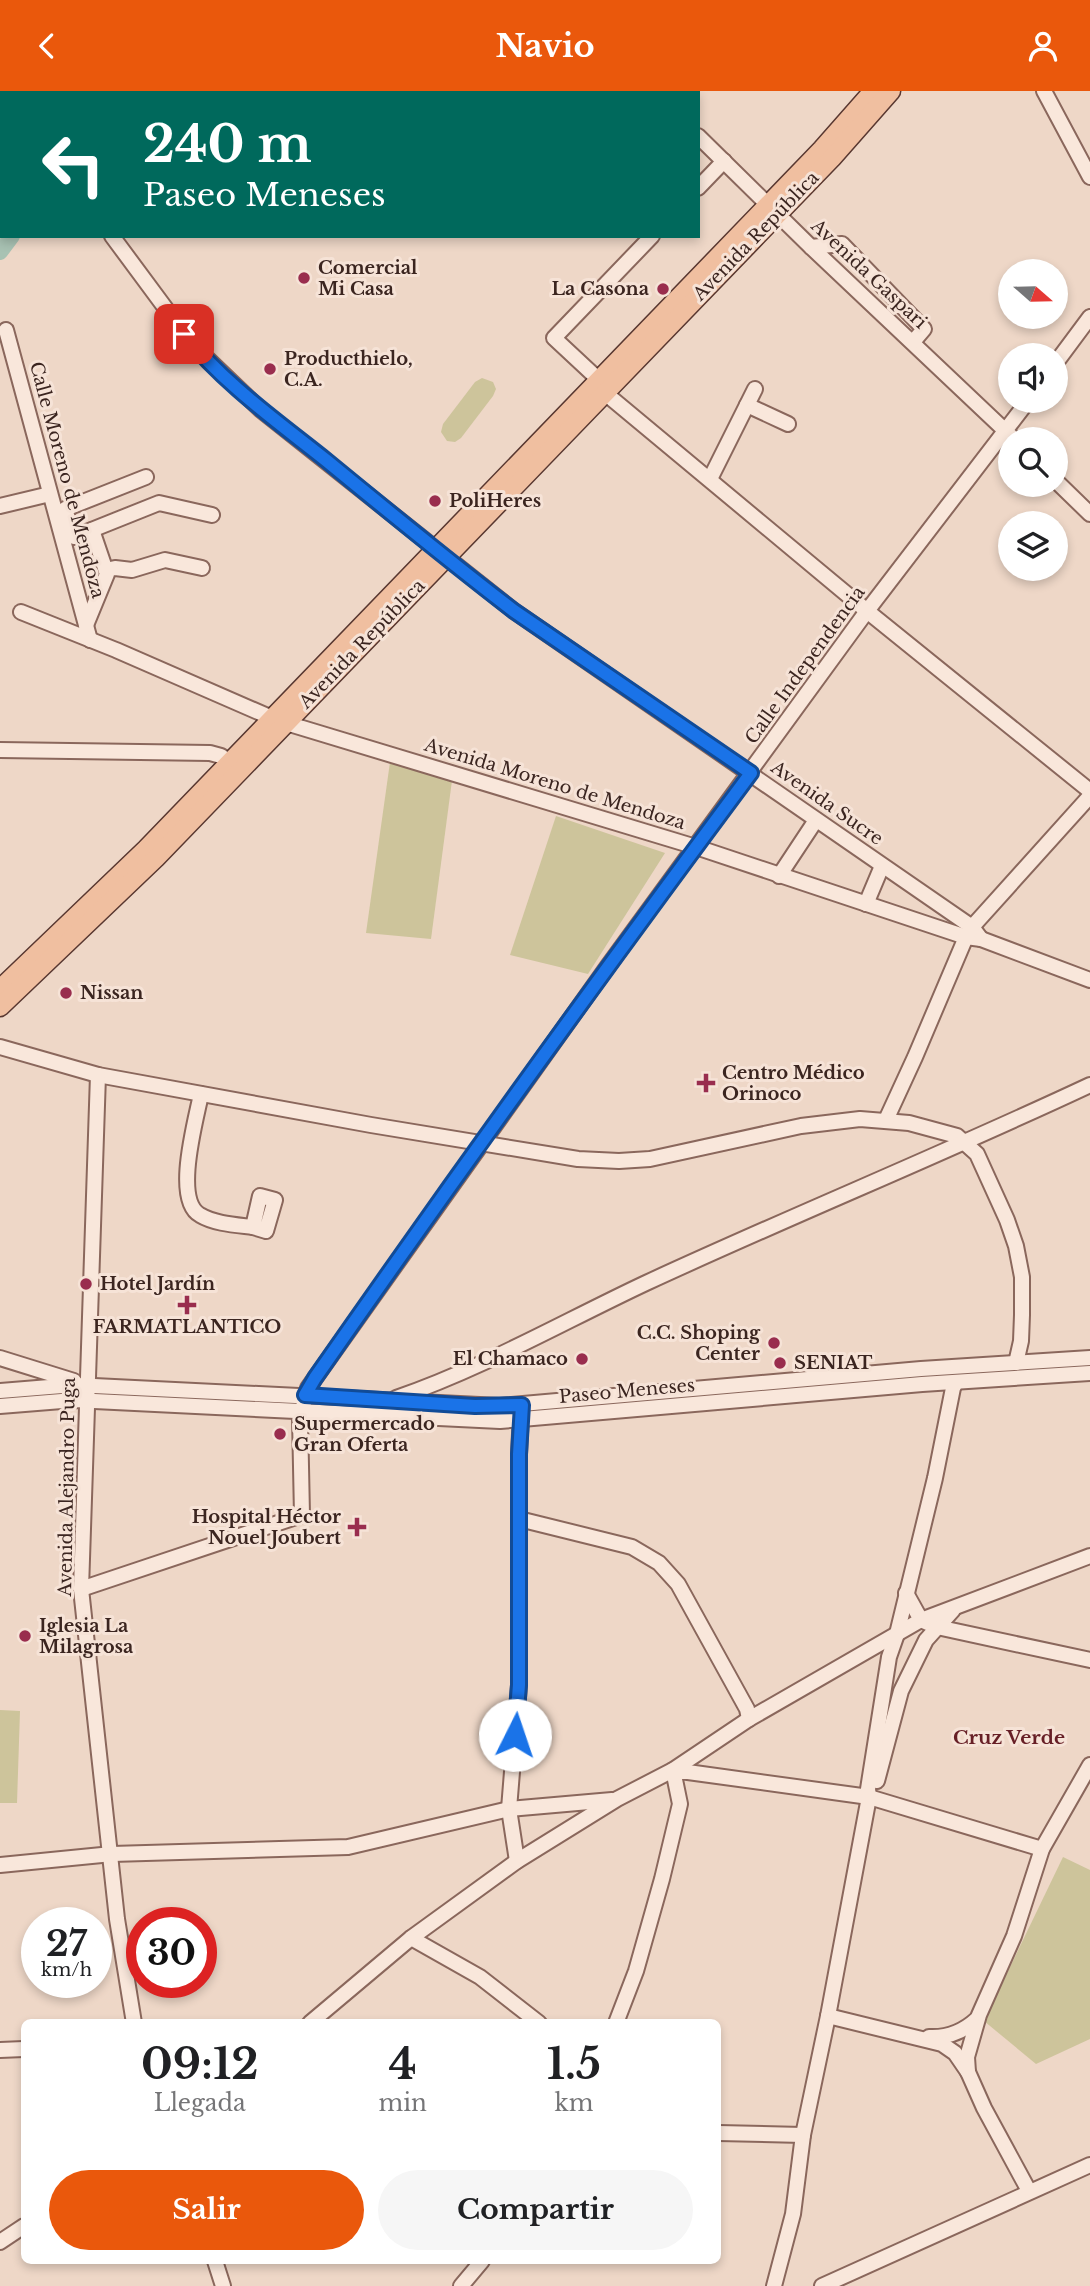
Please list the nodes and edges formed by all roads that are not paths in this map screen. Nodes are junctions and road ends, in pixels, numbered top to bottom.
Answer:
1 (873, 91) edge
2 (891, 91) edge
3 (1044, 91) edge
4 (700, 139) edge
5 (724, 160) junction
6 (1090, 177) edge
7 (700, 186) edge
8 (773, 209) junction
9 (113, 238) edge
10 (650, 238) edge
11 (811, 247) junction
12 (1090, 317) edge
13 (6, 330) dead end
14 (913, 342) junction
15 (1068, 347) edge
16 (602, 386) junction
17 (755, 389) dead end
18 (747, 405) junction
19 (788, 424) dead end
20 (1002, 427) edge
21 (998, 450) edge
22 (146, 477) dead end
23 (710, 479) junction
24 (1068, 489) edge
25 (50, 494) junction
26 (1084, 499) edge
27 (0, 506) edge
28 (1090, 514) edge
29 (212, 515) dead end
30 (92, 530) junction
31 (441, 553) junction
32 (202, 568) dead end
33 (106, 570) junction
34 (867, 611) junction
35 (21, 612) dead end
36 (86, 625) junction
37 (90, 640) junction
38 (279, 720) junction
39 (0, 750) edge
40 (235, 766) junction
41 (751, 773) junction
42 (1090, 794) edge
43 (816, 820) junction
44 (696, 847) junction
45 (882, 866) junction
46 (779, 876) junction
47 (866, 904) junction
48 (973, 934) junction
49 (1090, 980) edge
50 (0, 989) edge
51 (0, 1007) edge
52 (0, 1047) edge
53 (98, 1075) junction
54 (1090, 1085) edge
55 (201, 1094) junction
56 (886, 1120) junction
57 (482, 1143) junction
58 (967, 1143) junction
59 (253, 1227) dead end
60 (0, 1358) edge
61 (1090, 1358) edge
62 (1016, 1363) junction
63 (1090, 1373) edge
64 (956, 1382) junction
65 (0, 1391) edge
66 (88, 1393) junction
67 (388, 1401) junction
68 (303, 1402) junction
69 (522, 1405) junction
70 (0, 1406) edge
71 (520, 1420) junction
72 (519, 1519) junction
73 (1090, 1556) edge
74 (81, 1589) junction
75 (906, 1593) junction
76 (956, 1607) junction
77 (937, 1627) junction
78 (909, 1628) junction
79 (964, 1633) junction
80 (889, 1657) junction
81 (1090, 1660) edge
82 (914, 1661) junction
83 (749, 1719) junction
84 (1090, 1765) edge
85 (673, 1770) junction
86 (869, 1797) junction
87 (617, 1799) junction
88 (509, 1809) junction
89 (1042, 1849) junction
90 (112, 1854) junction
91 (517, 1861) junction
92 (0, 1865) edge
93 (411, 1938) junction
94 (828, 2016) junction
95 (978, 2018) junction
96 (133, 2019) edge
97 (315, 2019) edge
98 (534, 2019) edge
99 (618, 2019) edge
100 (921, 2037) junction
101 (21, 2049) edge
102 (0, 2050) edge
103 (968, 2072) junction
104 (721, 2133) edge
105 (803, 2135) junction
106 (1090, 2165) edge
107 (1029, 2191) junction
108 (21, 2228) edge
109 (0, 2242) edge
110 (216, 2264) edge
111 (479, 2264) edge
112 (223, 2286) edge
113 (461, 2286) edge
114 (774, 2286) edge
115 (822, 2286) edge

1 - 8 main road, Avenida República
2 - 8 main road, Avenida República
3 - 6 street
4 - 5 street, Avenida Gaspari
5 - 7 street
5 - 8 street, Avenida Gaspari
8 - 11 street, Avenida Gaspari
8 - 16 main road, Avenida República
9 - 31 street, Avenida Sucre
10 - 16 street
11 - 14 street, Avenida Gaspari
11 - 14 street
12 - 15 street
13 - 25 street, Calle Moreno de Mendoza
14 - 20 street, Avenida Gaspari
16 - 23 street
16 - 31 main road, Avenida República
17 - 18 street
18 - 19 street
18 - 23 street
21 - 34 street, Calle Independencia
22 - 30 street
23 - 34 street
24 - 26 street
25 - 27 street
25 - 36 street, Calle Moreno de Mendoza
26 - 28 street
29 - 30 street
30 - 33 street
31 - 38 main road, Avenida República
31 - 41 street, Avenida Sucre
32 - 33 street
33 - 36 street
34 - 41 street, Calle Independencia
34 - 42 street
35 - 37 street
36 - 37 street, Calle Moreno de Mendoza
37 - 38 street
38 - 40 main road, Avenida República
38 - 44 street, Avenida Moreno de Mendoza
39 - 40 street
40 - 50 main road, Avenida República
40 - 51 main road, Avenida República
41 - 43 street, Avenida Sucre
41 - 44 street, Calle Independencia
42 - 48 street
43 - 45 street, Avenida Sucre
43 - 46 street
44 - 46 street, Avenida Moreno de Mendoza
44 - 57 street, Calle Independencia
45 - 47 street
45 - 48 street, Avenida Sucre
46 - 47 street, Avenida Moreno de Mendoza
47 - 48 street, Avenida Moreno de Mendoza
48 - 49 street, Avenida Moreno de Mendoza
48 - 56 street
52 - 53 street
53 - 55 street
53 - 66 street, Avenida Alejandro Puga
54 - 58 street
55 - 57 street
55 - 59 street
56 - 57 street
56 - 58 street
57 - 68 street, Calle Independencia
58 - 62 street
58 - 67 street
60 - 66 street
61 - 62 street, Paseo Meneses
62 - 69 street, Paseo Meneses
63 - 64 street, Paseo Meneses
64 - 71 street, Paseo Meneses
64 - 75 street
65 - 66 street, Paseo Meneses
66 - 68 street, Paseo Meneses
66 - 70 street, Paseo Meneses
66 - 74 street, Avenida Alejandro Puga
67 - 68 street, Paseo Meneses
67 - 69 street, Paseo Meneses
68 - 71 street, Paseo Meneses
68 - 74 street
69 - 71 street
71 - 72 street
72 - 83 street
72 - 88 street
73 - 76 street
74 - 90 street, Avenida Alejandro Puga
75 - 78 street
75 - 78 street
76 - 77 street
76 - 78 street
76 - 79 street
77 - 78 street
77 - 79 street
77 - 82 street
78 - 80 street
78 - 82 street
78 - 83 street
79 - 81 street
80 - 82 street
80 - 86 street
82 - 86 street
83 - 85 street
84 - 89 street
85 - 86 street
85 - 87 street
85 - 99 street
86 - 89 street
86 - 94 street
87 - 88 street
87 - 91 street
88 - 90 street
88 - 91 street
89 - 95 street
90 - 92 street
90 - 96 street, Avenida Alejandro Puga
91 - 93 street
93 - 97 street
93 - 98 street
94 - 100 street
94 - 105 street
95 - 100 street
95 - 103 street
100 - 103 street
101 - 102 street
103 - 107 street
104 - 105 street
105 - 114 street
106 - 107 street
107 - 115 street
108 - 109 street
110 - 112 street
111 - 113 street

